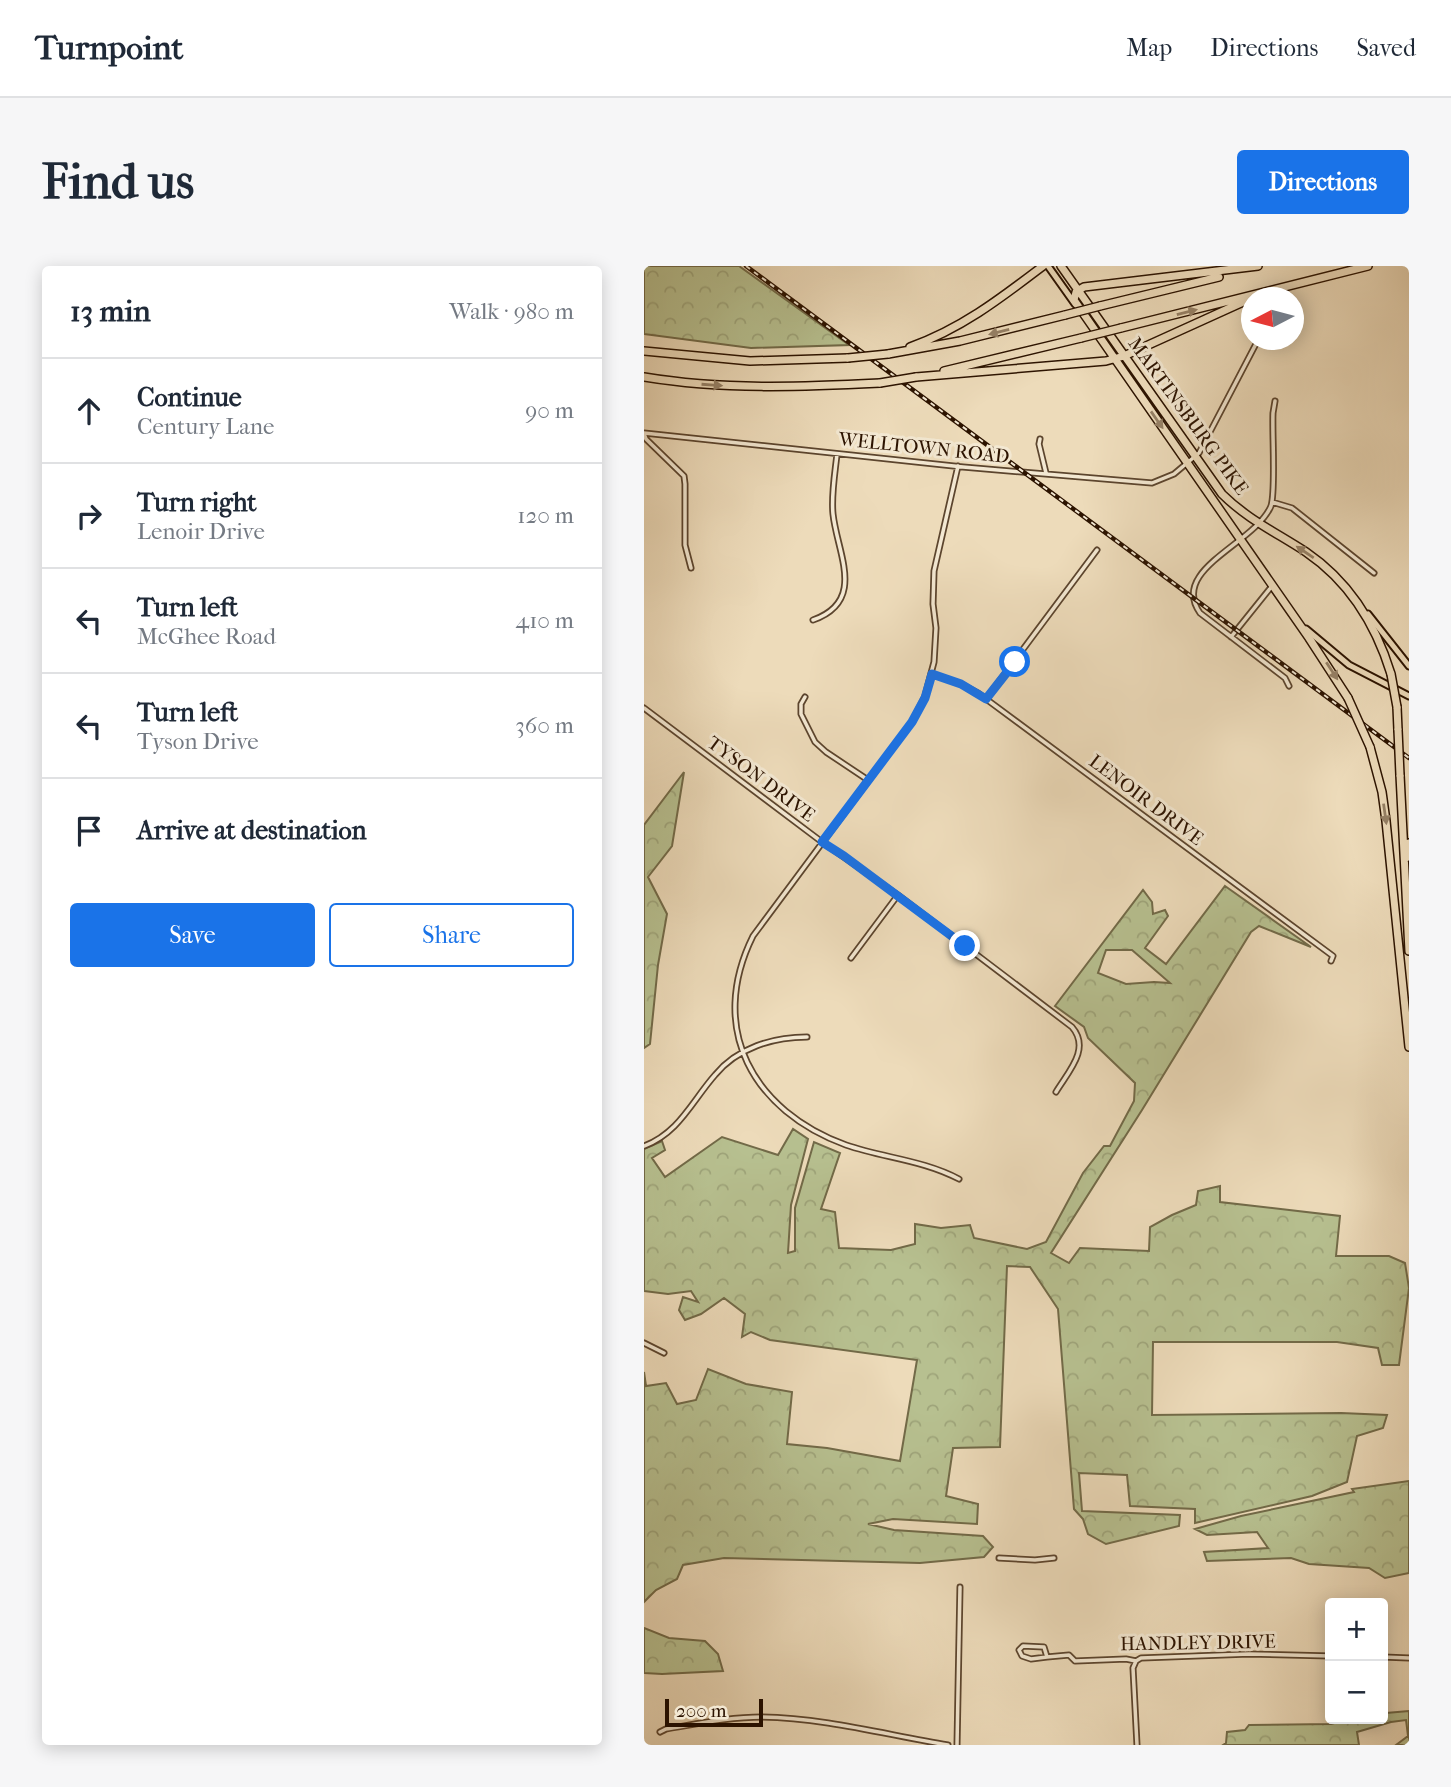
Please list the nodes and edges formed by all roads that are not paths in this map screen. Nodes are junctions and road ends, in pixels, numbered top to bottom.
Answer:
1 (1046, 266) edge
2 (1060, 266) edge
3 (1259, 266) edge
4 (1368, 266) edge
5 (1069, 279) junction
6 (1100, 285) junction
7 (1282, 287) edge
8 (1078, 291) junction
9 (1241, 297) edge
10 (1241, 303) edge
11 (1075, 304) junction
12 (1142, 347) junction
13 (1253, 350) edge
14 (644, 351) edge
15 (888, 354) junction
16 (1124, 356) junction
17 (1113, 359) junction
18 (1097, 362) junction
19 (644, 377) edge
20 (916, 377) junction
21 (1142, 382) junction
22 (1135, 390) junction
23 (1275, 401) dead end
24 (644, 433) edge
25 (1041, 439) dead end
26 (837, 454) junction
27 (1195, 458) junction
28 (1187, 464) junction
29 (957, 466) junction
30 (1046, 473) junction
31 (1272, 502) junction
32 (1259, 525) junction
33 (1241, 541) junction
34 (1097, 550) dead end
35 (691, 568) dead end
36 (1374, 573) dead end
37 (1272, 586) junction
38 (1345, 586) junction
39 (1286, 605) junction
40 (813, 620) dead end
41 (1231, 637) junction
42 (1409, 666) edge
43 (932, 674) junction
44 (1289, 686) dead end
45 (1409, 696) edge
46 (805, 697) dead end
47 (986, 699) junction
48 (644, 708) edge
49 (868, 780) junction
50 (822, 842) junction
51 (1409, 843) edge
52 (898, 895) junction
53 (1409, 932) edge
54 (1409, 951) edge
55 (851, 958) dead end
56 (1331, 961) dead end
57 (807, 1037) dead end
58 (1409, 1047) edge
59 (743, 1052) junction
60 (1056, 1092) dead end
61 (644, 1146) edge
62 (959, 1179) dead end
63 (644, 1343) edge
64 (664, 1353) dead end
65 (999, 1558) dead end
66 (1054, 1558) dead end
67 (960, 1587) dead end
68 (1325, 1656) edge
69 (1047, 1657) junction
70 (1388, 1657) edge
71 (1409, 1658) edge
72 (1136, 1661) junction
73 (660, 1732) dead end
74 (1136, 1744) edge
75 (948, 1745) edge
76 (957, 1745) edge

1 - 11 main road, MARTINSBURG PIKE
1 - 15 highway
2 - 5 highway, MARTINSBURG PIKE
3 - 6 highway
3 -> 15 highway, bridge
4 - 7 highway
5 - 6 highway
5 - 8 highway, MARTINSBURG PIKE
6 - 8 highway
8 - 11 highway
8 - 16 highway, MARTINSBURG PIKE
20 -> 9 highway, bridge
10 - 12 highway
11 - 17 highway, MARTINSBURG PIKE
12 - 16 highway
12 - 21 highway
13 - 27 street
14 - 15 highway, bridge
16 - 17 highway
16 - 21 highway, MARTINSBURG PIKE
17 - 18 highway
17 - 22 highway, MARTINSBURG PIKE
18 - 20 highway
18 - 22 highway
19 -> 20 highway, bridge
21 - 27 highway, MARTINSBURG PIKE
22 -> 28 highway, MARTINSBURG PIKE
23 - 31 street
24 - 26 street, WELLTOWN ROAD
24 - 35 street
25 - 30 street
26 - 29 street, WELLTOWN ROAD
26 - 40 street
27 - 28 street, WELLTOWN ROAD
27 - 32 highway, MARTINSBURG PIKE
28 - 30 street, WELLTOWN ROAD
28 - 33 highway, MARTINSBURG PIKE
29 - 30 street, WELLTOWN ROAD
29 - 43 street
31 - 32 street
31 - 36 street
32 - 33 street
38 -> 32 highway, MARTINSBURG PIKE
33 - 37 highway, MARTINSBURG PIKE
33 - 41 street
34 - 47 street
37 - 39 highway, MARTINSBURG PIKE
37 - 41 street
38 - 42 main road
38 - 54 highway, MARTINSBURG PIKE, bridge
39 - 45 main road
39 -> 58 highway, MARTINSBURG PIKE, bridge
41 - 44 street
43 - 47 street, LENOIR DRIVE
43 - 49 street
46 - 49 street
47 - 56 street, LENOIR DRIVE
48 - 50 street, TYSON DRIVE
49 - 50 street
50 - 52 street, TYSON DRIVE
50 - 59 street
51 - 53 highway
52 - 55 street
52 - 60 street, TYSON DRIVE
57 - 59 street
59 - 61 street
59 - 62 street
63 - 64 street
65 - 66 street
67 - 76 street
68 - 72 street, HANDLEY DRIVE
69 - 69 street
69 - 72 street, HANDLEY DRIVE
70 - 71 street
72 - 74 street
73 - 75 street

